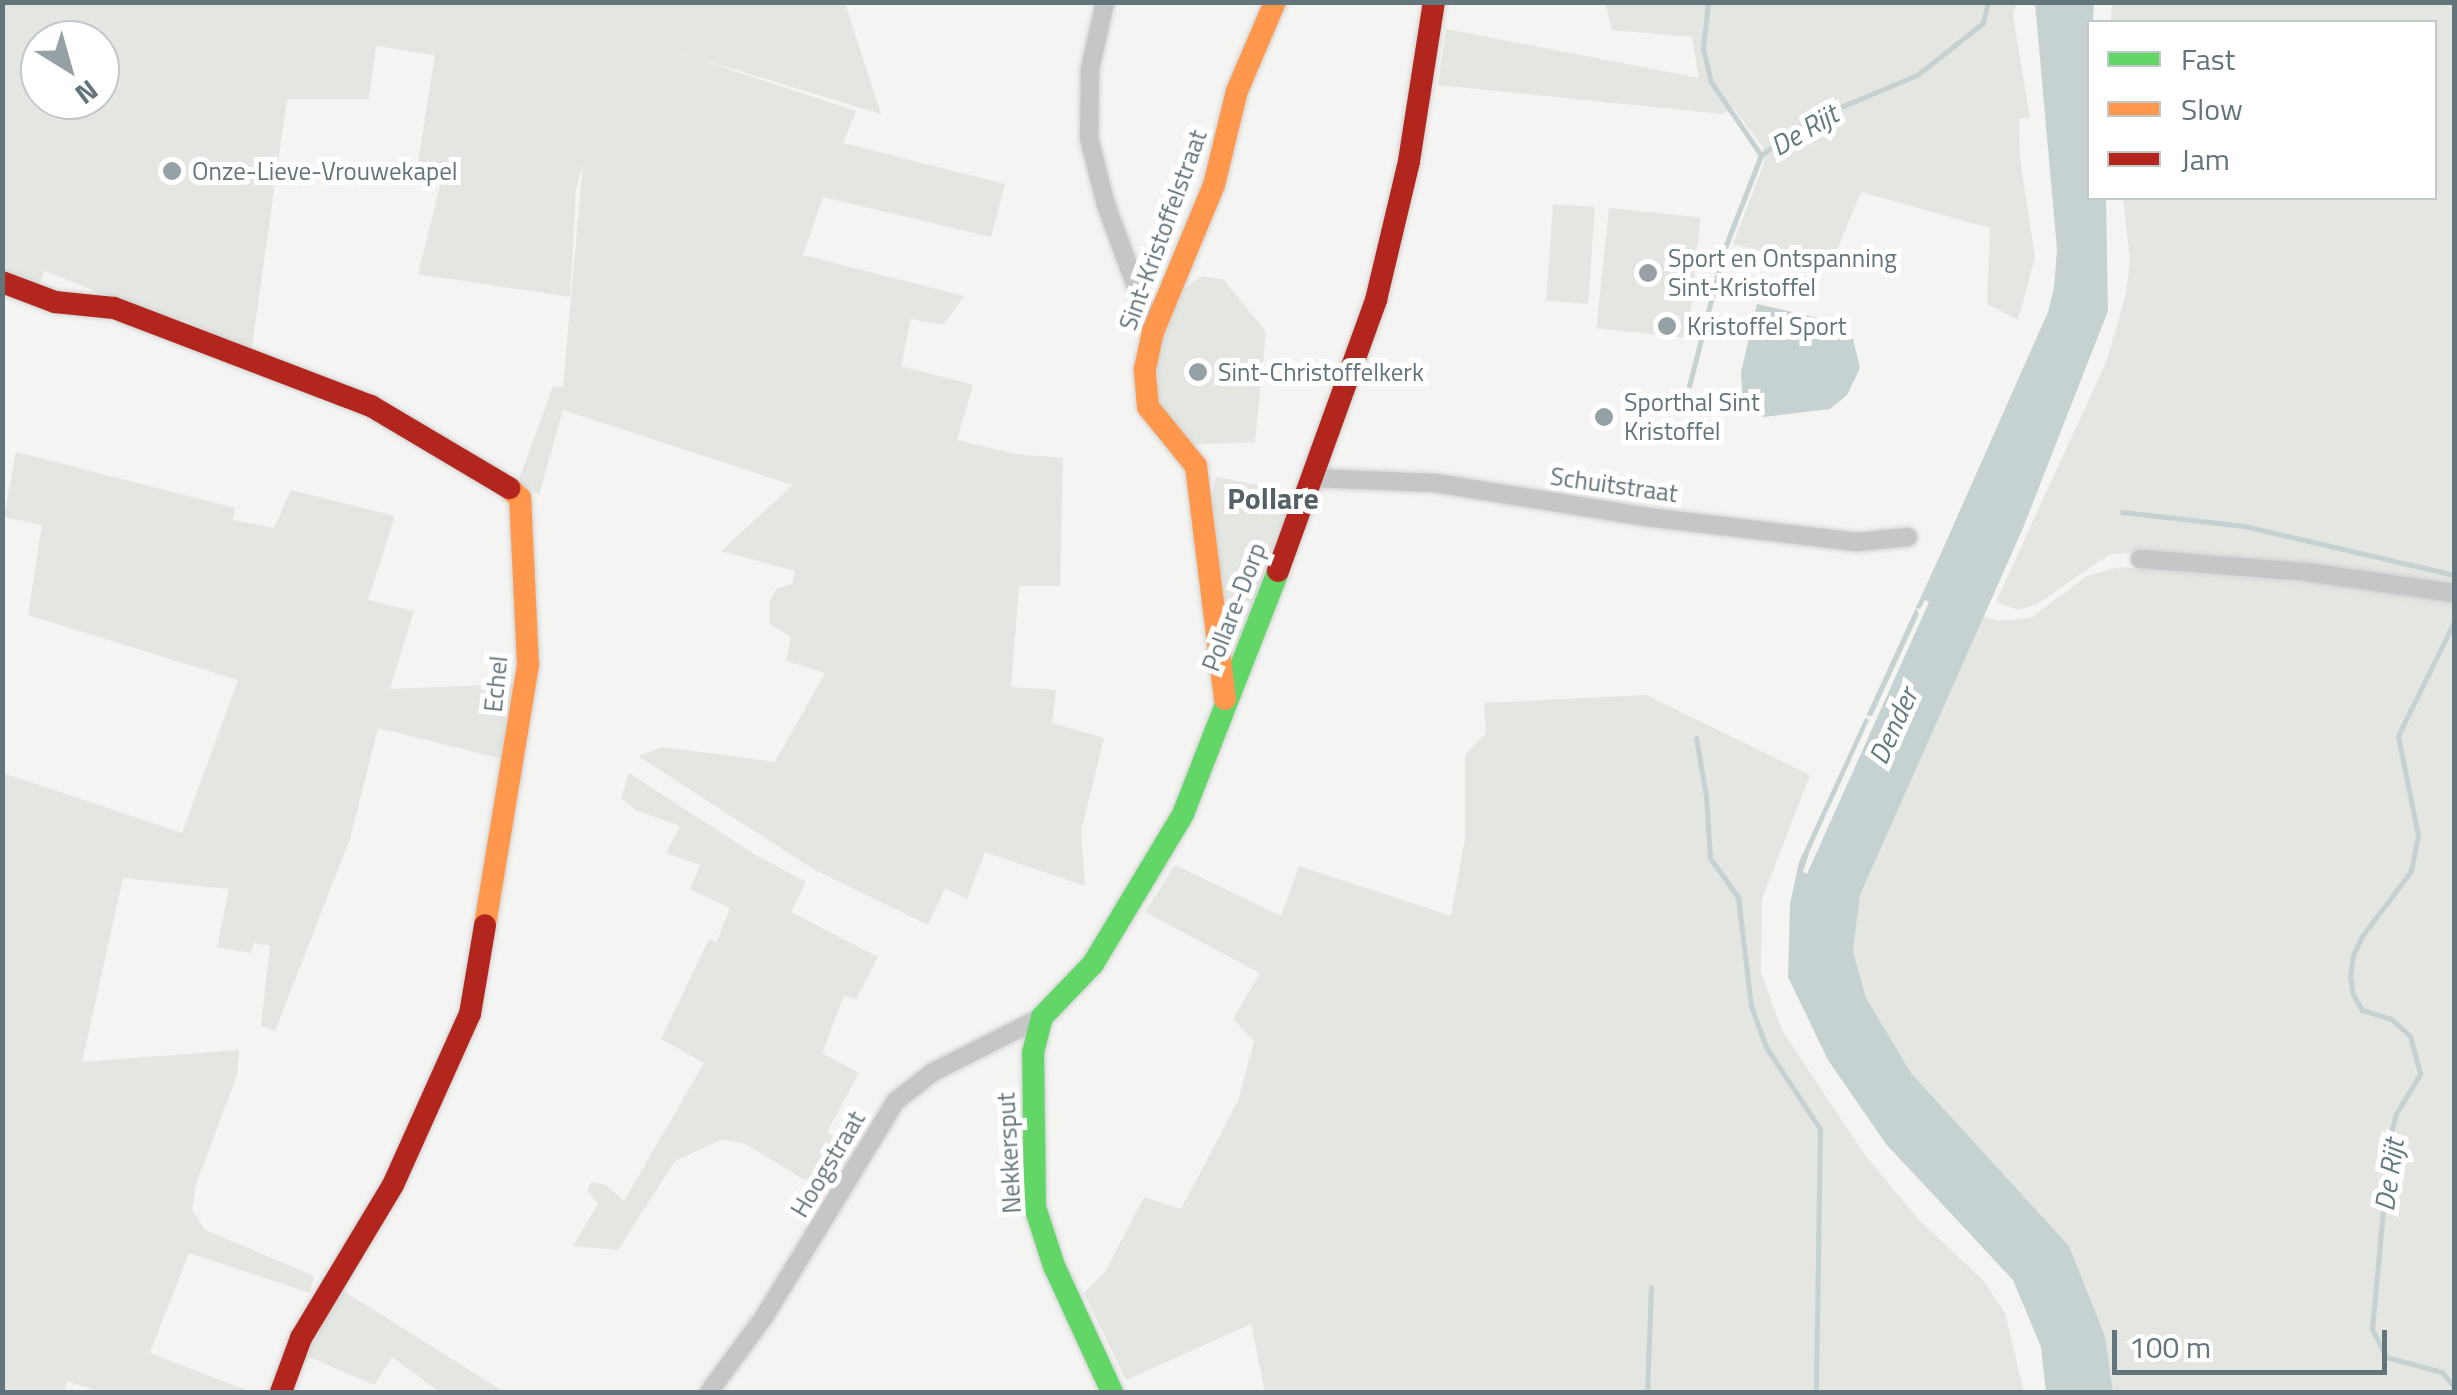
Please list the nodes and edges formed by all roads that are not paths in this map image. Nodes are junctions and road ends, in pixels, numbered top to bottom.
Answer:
1 (1106, 2) edge
2 (1275, 2) edge
3 (1434, 2) edge
4 (2, 282) edge
5 (1153, 332) junction
6 (1312, 478) junction
7 (1908, 537) dead end
8 (2140, 559) dead end
9 (2451, 592) edge
10 (1226, 704) junction
11 (1042, 1017) junction
12 (280, 1392) edge
13 (709, 1392) edge
14 (1112, 1392) edge

1 - 5 street
2 - 5 street, Sint-Kristoffelstraat
3 - 6 street, Pollare-Dorp
4 - 12 street, Echel
5 - 10 street, Sint-Kristoffelstraat
6 - 7 street, Schuitstraat
6 - 10 street, Pollare-Dorp
8 - 9 street
10 - 11 street, Pollare-Dorp
11 - 13 street, Hoogstraat
11 - 14 street, Nekkersput

